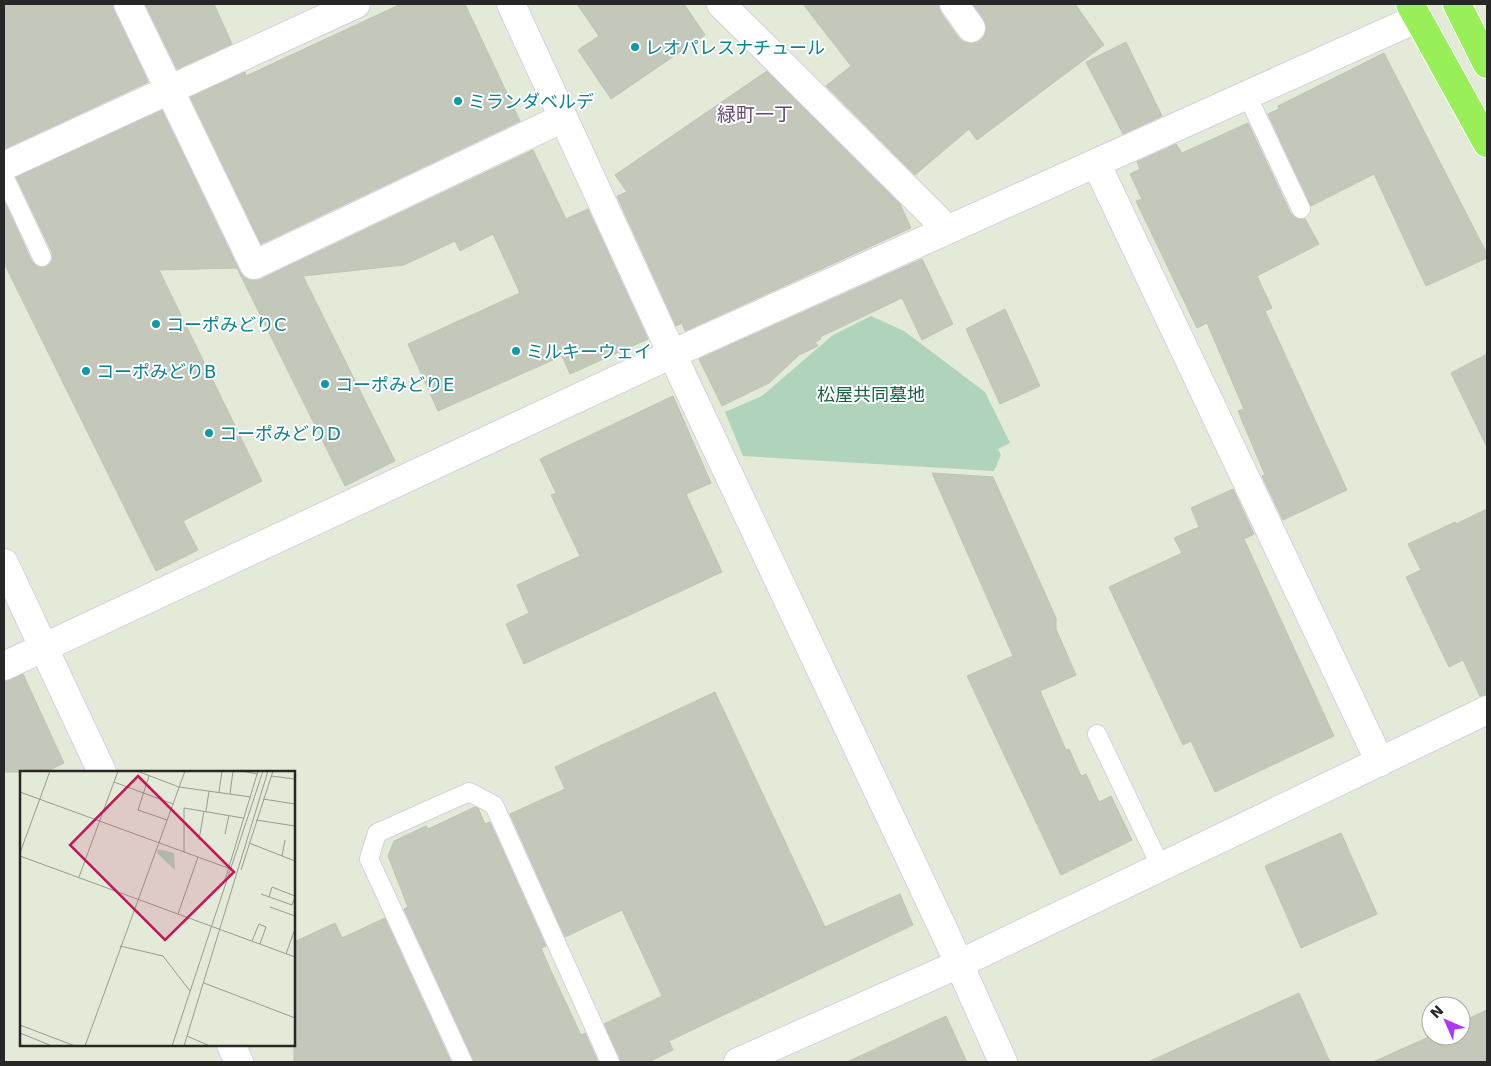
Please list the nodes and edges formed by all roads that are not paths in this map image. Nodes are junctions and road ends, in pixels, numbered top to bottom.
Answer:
1 (128, 4) edge
2 (356, 4) edge
3 (511, 4) edge
4 (721, 4) edge
5 (954, 4) edge
6 (1457, 4) edge
7 (1414, 11) edge
8 (971, 28) dead end
9 (1487, 64) edge
10 (169, 90) junction
11 (1247, 95) junction
12 (563, 118) junction
13 (1487, 143) edge
14 (1096, 163) junction
15 (4, 166) edge
16 (4, 176) edge
17 (1301, 209) dead end
18 (947, 230) junction
19 (42, 257) dead end
20 (672, 354) junction
21 (4, 563) edge
22 (43, 648) junction
23 (4, 666) edge
24 (1487, 710) edge
25 (1097, 734) dead end
26 (1380, 762) junction
27 (102, 771) edge
28 (1162, 867) junction
29 (959, 964) junction
30 (231, 1046) edge
31 (239, 1062) edge
32 (463, 1062) edge
33 (610, 1062) edge
34 (738, 1062) edge
35 (1003, 1062) edge

1 - 10 street
2 - 10 street
3 - 12 street
4 - 18 street
5 - 8 street
6 - 9 main road
7 - 11 street
7 - 13 main road
10 - 12 street
10 - 15 street
11 - 14 street
11 - 17 lane
12 - 20 street
14 - 18 street
14 - 26 street
16 - 19 lane
18 - 20 street
20 - 22 street
20 - 29 street
21 - 22 street
22 - 23 street
22 - 27 street
24 - 26 street
25 - 28 lane
26 - 28 street
28 - 29 street
29 - 34 street
29 - 35 street
30 - 31 street
32 - 33 lane

